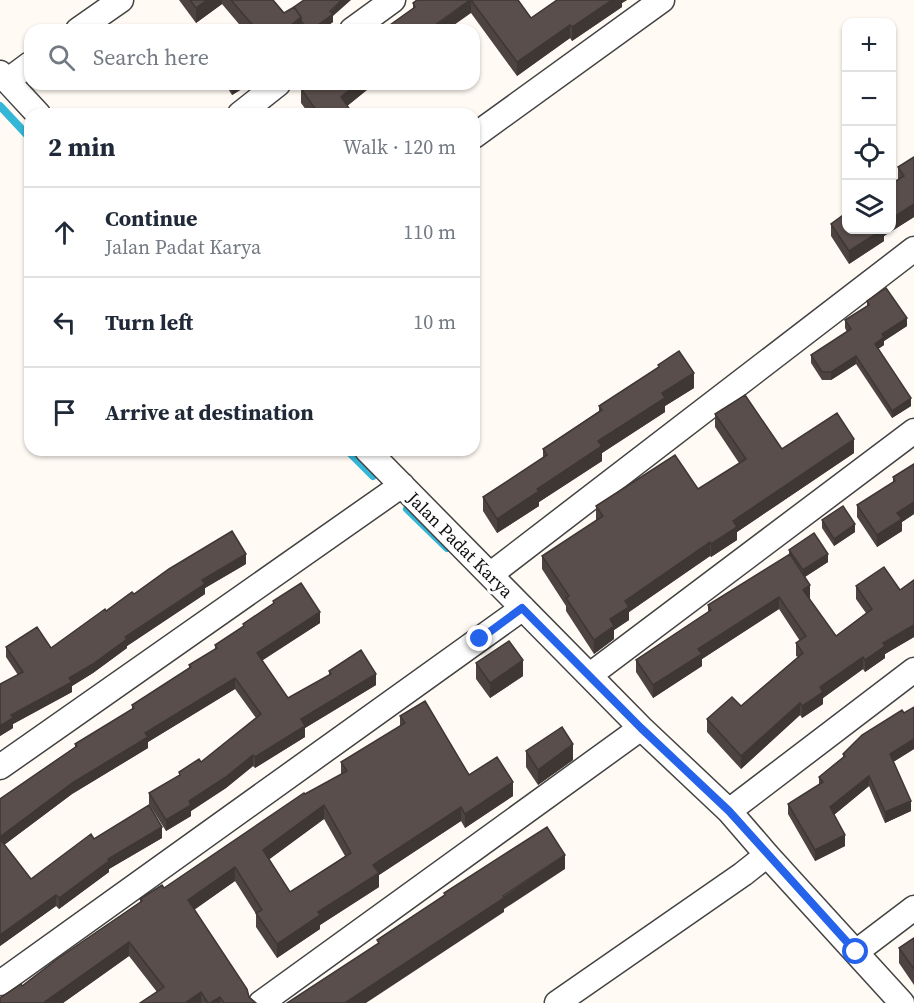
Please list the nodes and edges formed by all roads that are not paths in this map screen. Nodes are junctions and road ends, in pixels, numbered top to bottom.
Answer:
1 (121, 0) edge
2 (393, 0) edge
3 (662, 0) edge
4 (87, 24) edge
5 (360, 24) edge
6 (24, 67) edge
7 (4, 77) edge
8 (270, 90) edge
9 (32, 108) edge
10 (248, 108) edge
11 (480, 132) edge
12 (914, 249) edge
13 (914, 431) edge
14 (373, 456) edge
15 (402, 485) junction
16 (490, 574) junction
17 (522, 608) junction
18 (914, 670) edge
19 (590, 675) junction
20 (641, 728) junction
21 (0, 767) edge
22 (729, 811) junction
23 (767, 855) junction
24 (914, 908) edge
25 (856, 952) junction
26 (0, 983) edge
27 (261, 1003) edge
28 (557, 1003) edge
29 (902, 1003) edge

1 - 4 street
2 - 5 street
3 - 11 street
6 - 7 street
7 - 9 street
8 - 10 street
12 - 16 street
13 - 19 street
14 - 15 street, Jalan Padat Karya
15 - 16 street, Jalan Padat Karya
15 - 21 street
16 - 17 street, Jalan Padat Karya
17 - 19 street, Jalan Padat Karya
17 - 26 street
18 - 22 street
19 - 20 street, Jalan Padat Karya
20 - 22 street, Jalan Padat Karya
20 - 27 street
22 - 23 street, Jalan Padat Karya
23 - 25 street, Jalan Padat Karya
23 - 28 street
24 - 25 street
25 - 29 street, Jalan Padat Karya

